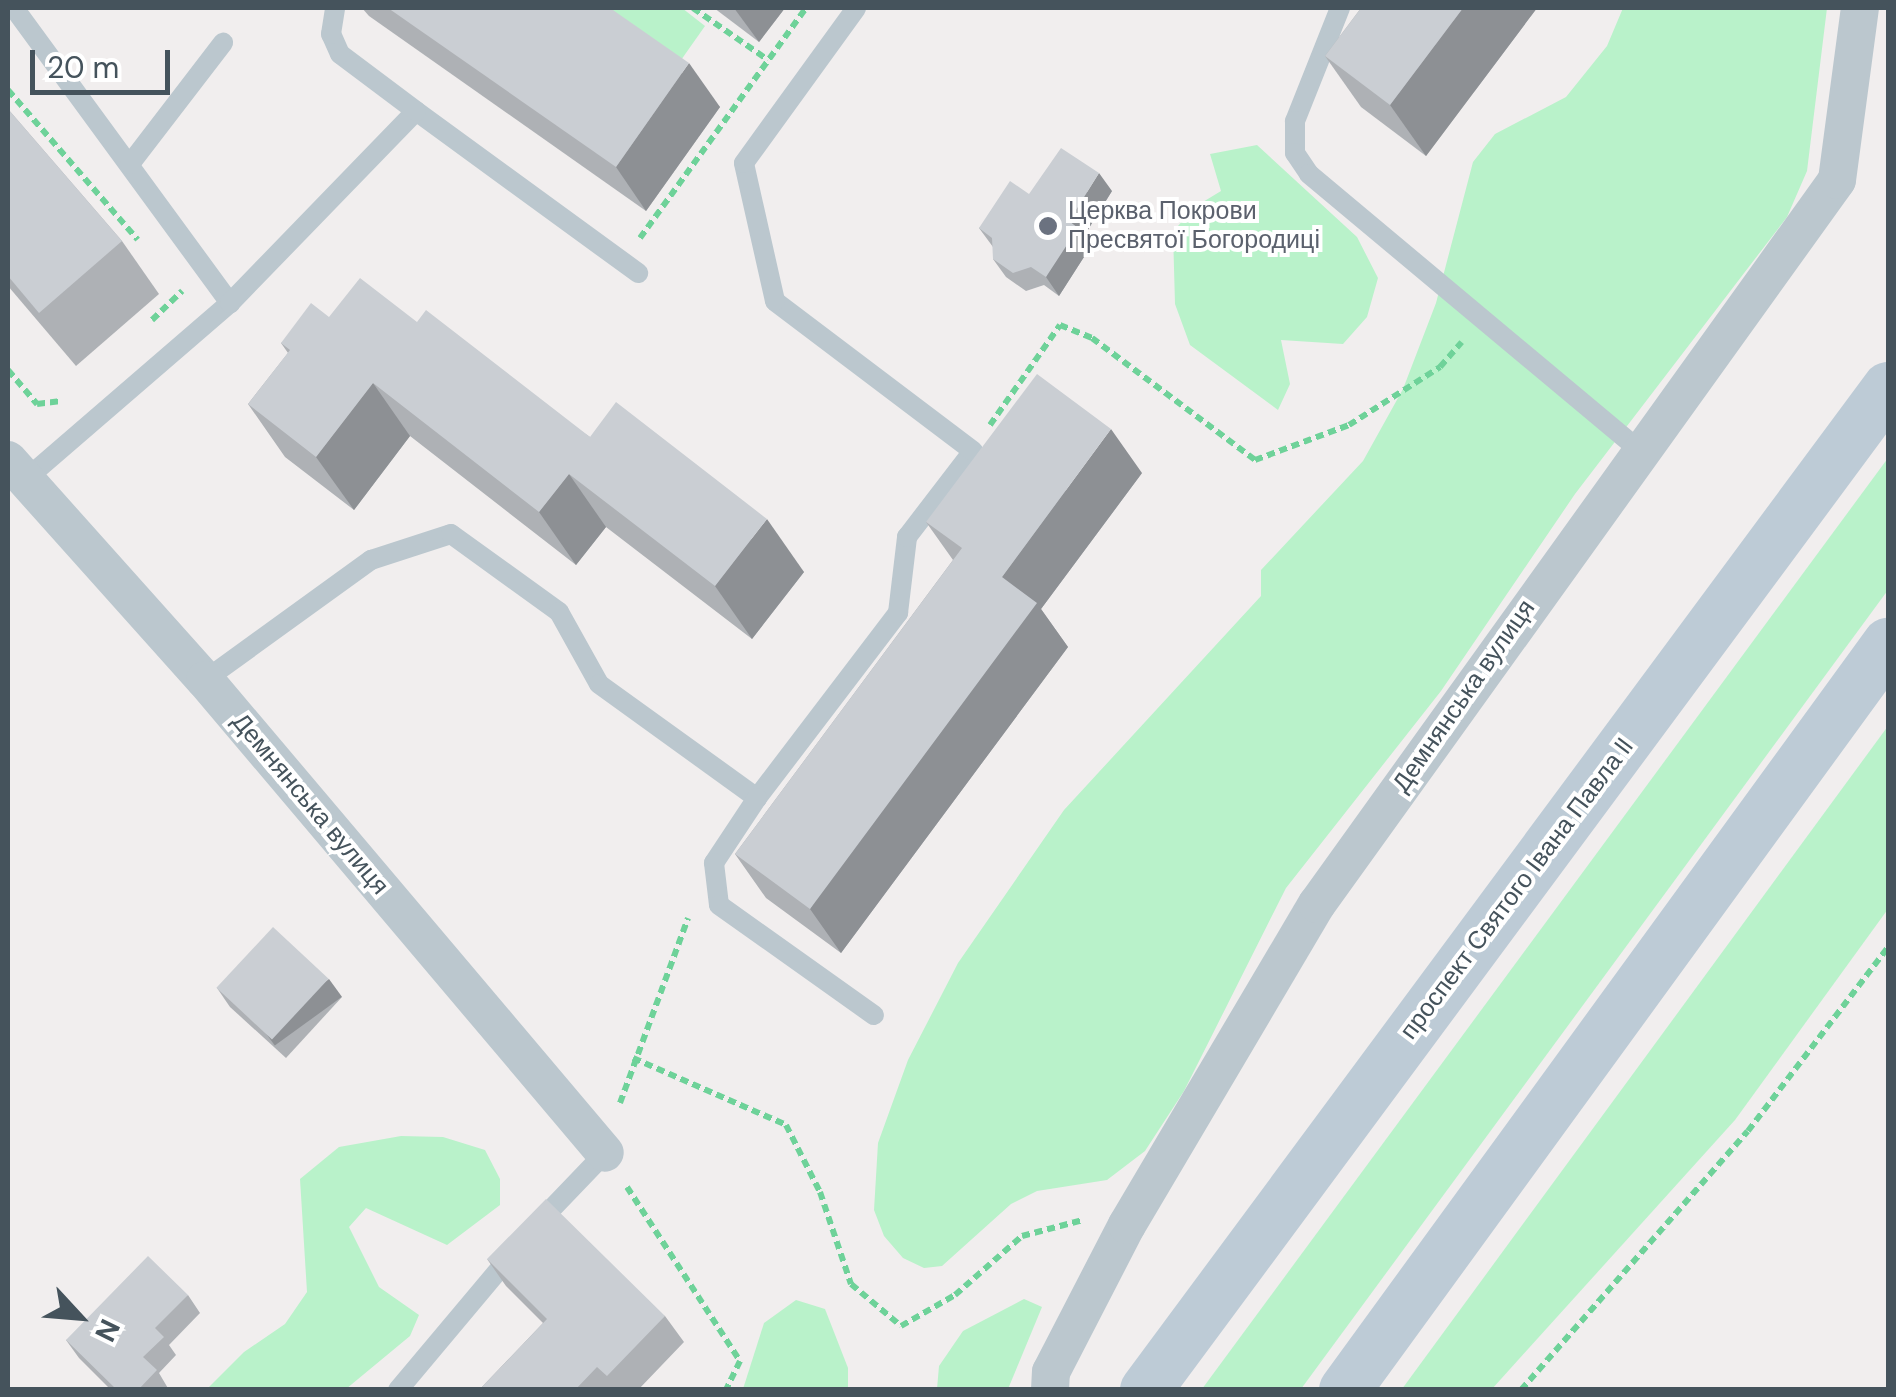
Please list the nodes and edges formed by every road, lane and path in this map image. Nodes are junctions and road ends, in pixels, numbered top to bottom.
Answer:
1 (14, 8) edge
2 (334, 8) edge
3 (694, 8) edge
4 (806, 8) edge
5 (856, 8) edge
6 (1340, 8) edge
7 (1860, 8) edge
8 (223, 43) dead end
9 (768, 60) junction
10 (8, 90) edge
11 (416, 111) junction
12 (130, 164) junction
13 (145, 248) dead end
14 (630, 267) joint
15 (170, 277) dead end
16 (230, 303) junction
17 (141, 331) dead end
18 (1440, 367) dead end
19 (8, 370) edge
20 (1888, 388) edge
21 (72, 396) dead end
22 (1638, 450) junction
23 (973, 451) junction
24 (17, 469) edge
25 (1888, 644) edge
26 (205, 680) junction
27 (757, 798) junction
28 (714, 863) junction
29 (1888, 948) edge
30 (874, 1016) dead end
31 (605, 1154) junction
32 (1128, 1225) junction
33 (398, 1390) edge
34 (726, 1390) edge
35 (1050, 1390) edge
36 (1146, 1390) edge
37 (1345, 1390) edge
38 (1521, 1390) edge

1 - 12 lane
2 - 11 lane
3 - 9 path
4 - 9 path
5 - 23 lane
6 - 22 lane
7 - 22 street, Демнянська вулиця
8 - 12 lane
9 - 14 path
10 - 13 path
11 - 14 lane
11 - 16 lane
12 - 16 lane
15 - 17 path
16 - 24 lane
18 - 23 path
19 - 21 path
20 - 36 main road, проспект Святого Івана Павла II
22 - 32 street, Демнянська вулиця
23 - 27 lane
24 - 26 street, Демнянська вулиця
25 - 37 main road
26 - 27 lane
26 - 31 street, Демнянська вулиця
27 - 28 lane
28 - 30 lane
28 - 32 path
29 - 38 path
31 - 33 lane
31 - 34 path
32 - 35 street, Демнянська вулиця

